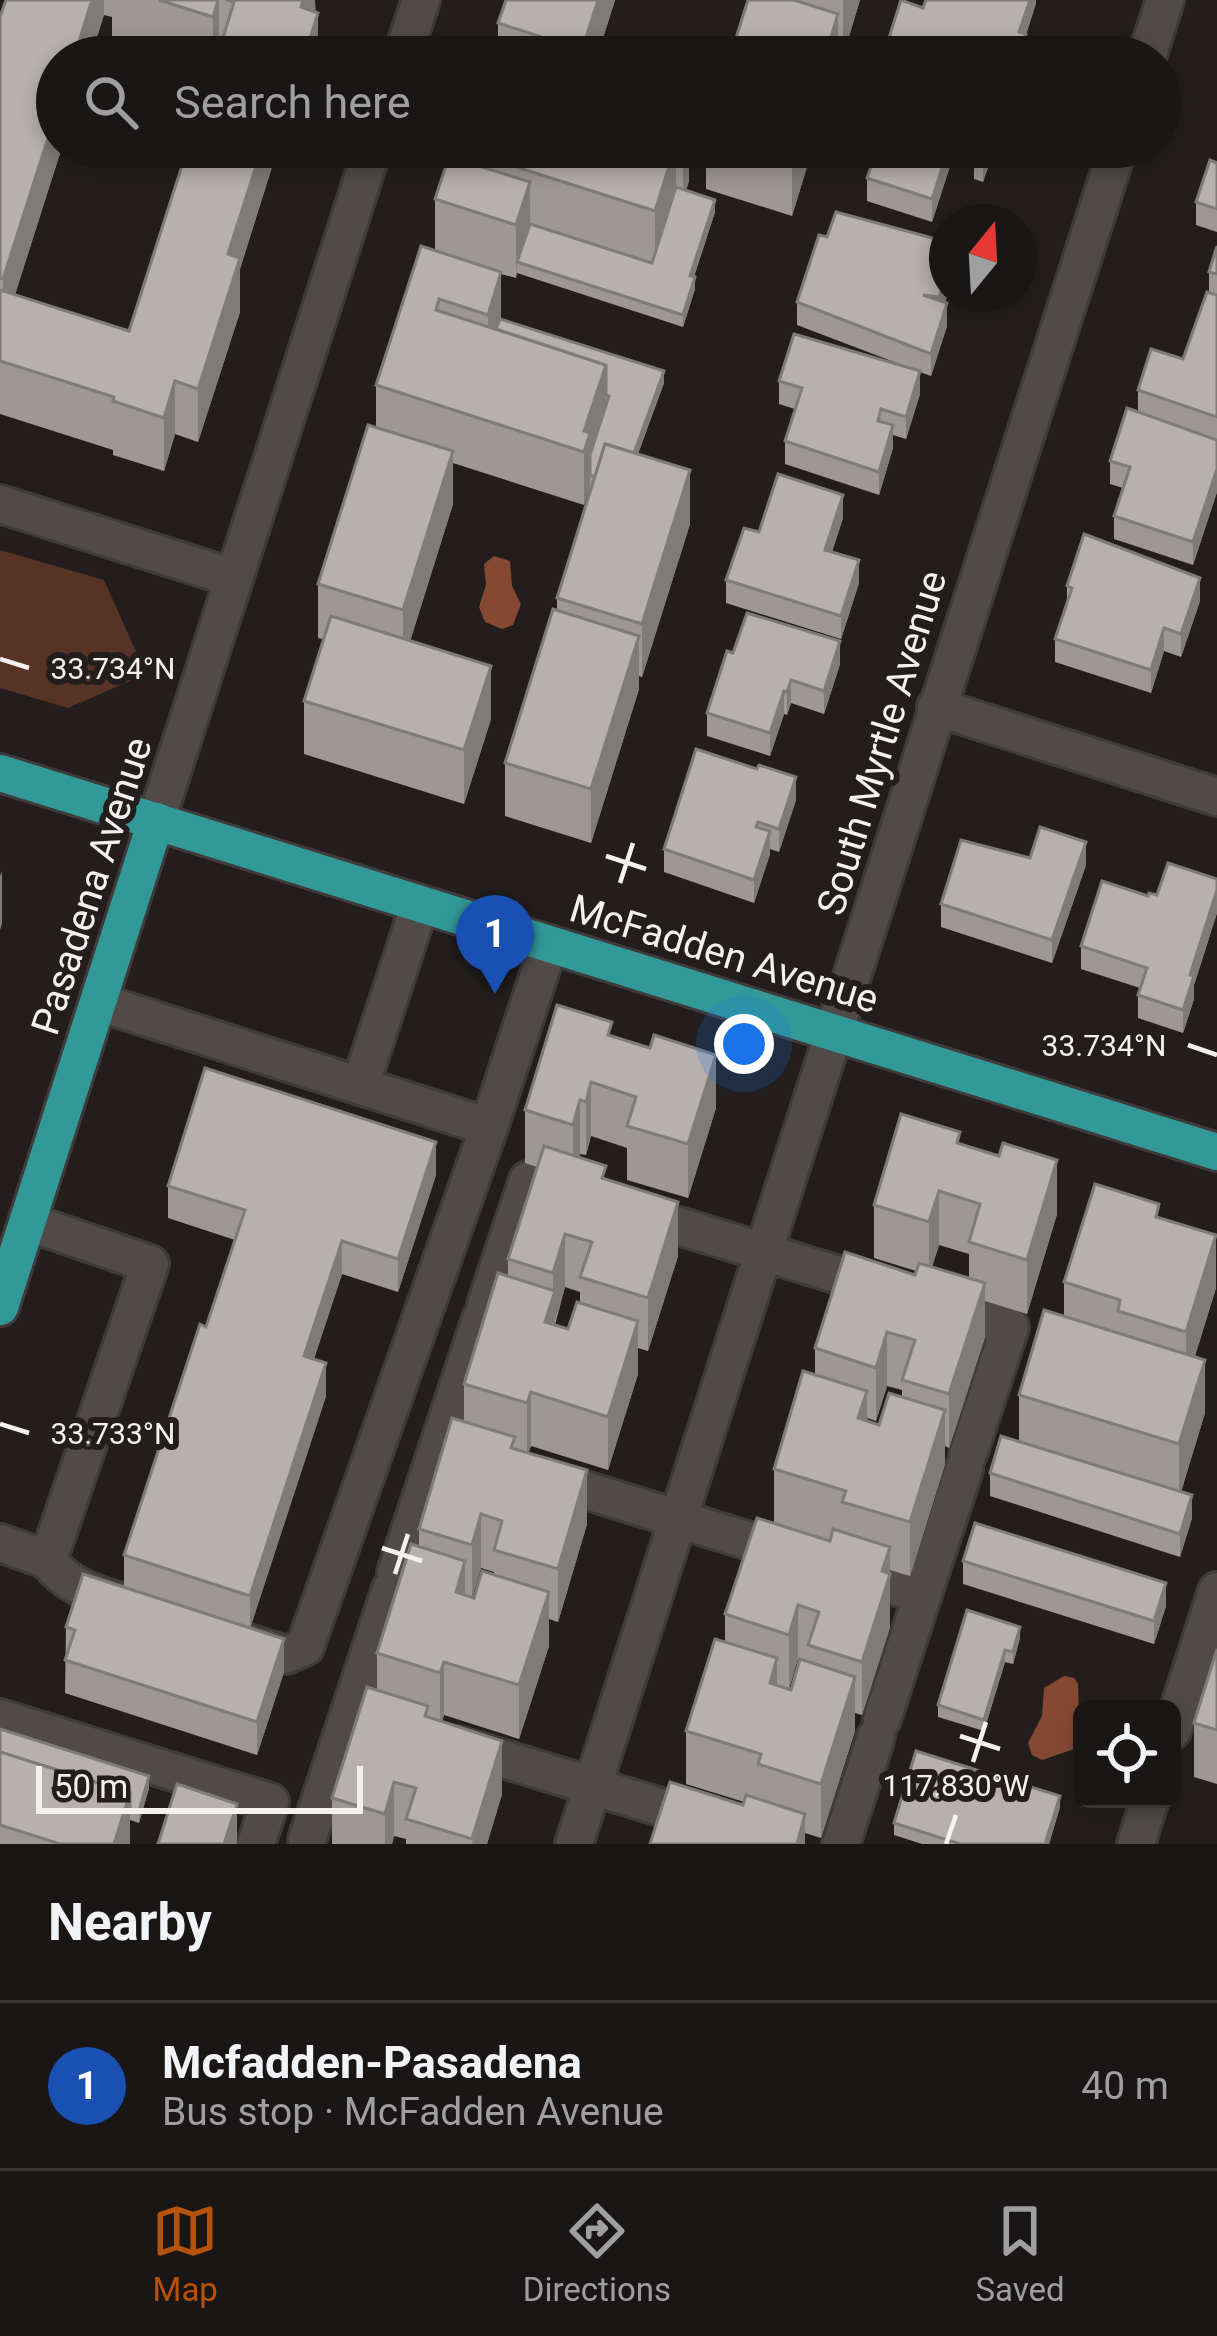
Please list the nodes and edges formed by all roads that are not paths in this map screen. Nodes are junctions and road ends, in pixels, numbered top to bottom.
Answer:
1 (421, 0) edge
2 (1166, 0) edge
3 (409, 36) edge
4 (1154, 36) edge
5 (366, 168) edge
6 (1111, 168) edge
7 (0, 504) edge
8 (234, 578) junction
9 (936, 707) junction
10 (0, 773) edge
11 (1217, 797) edge
12 (156, 821) junction
13 (420, 904) junction
14 (549, 944) junction
15 (98, 1002) junction
16 (836, 1033) junction
17 (360, 1086) junction
18 (489, 1127) junction
19 (1217, 1152) edge
20 (28, 1222) junction
21 (767, 1253) junction
22 (0, 1307) edge
23 (439, 1445) junction
24 (681, 1519) junction
25 (0, 1543) edge
26 (48, 1560) junction
27 (1217, 1591) edge
28 (922, 1595) junction
29 (168, 1618) edge
30 (207, 1630) edge
31 (1181, 1703) edge
32 (350, 1711) junction
33 (0, 1718) edge
34 (593, 1786) junction
35 (1147, 1808) edge
36 (307, 1840) dead end
37 (256, 1844) edge
38 (574, 1844) edge
39 (781, 1844) edge
40 (841, 1844) edge
41 (1136, 1844) edge

1 - 3 street
2 - 4 street
5 - 8 street, Pasadena Avenue
6 - 9 street, South Myrtle Avenue
7 - 8 street
8 - 12 street, Pasadena Avenue
9 - 11 street
9 - 16 street, South Myrtle Avenue
10 - 12 main road, McFadden Avenue
12 - 13 main road, McFadden Avenue
12 - 15 main road, Pasadena Avenue
13 - 14 main road, McFadden Avenue
13 - 17 street
14 - 16 main road, McFadden Avenue
14 - 18 street
15 - 17 street
15 - 20 main road, Pasadena Avenue
16 - 19 main road, McFadden Avenue
16 - 21 street, South Myrtle Avenue
17 - 18 street
18 - 30 street
20 - 22 main road, Pasadena Avenue
20 - 26 street
21 - 23 street
21 - 24 street, South Myrtle Avenue
21 - 28 street
23 - 24 street
23 - 32 street
24 - 28 street
24 - 34 street, South Myrtle Avenue
25 - 26 street
26 - 29 street
27 - 31 street
28 - 40 street
32 - 34 street
32 - 36 street
33 - 37 street
34 - 38 street, South Myrtle Avenue
34 - 39 street
35 - 41 street

